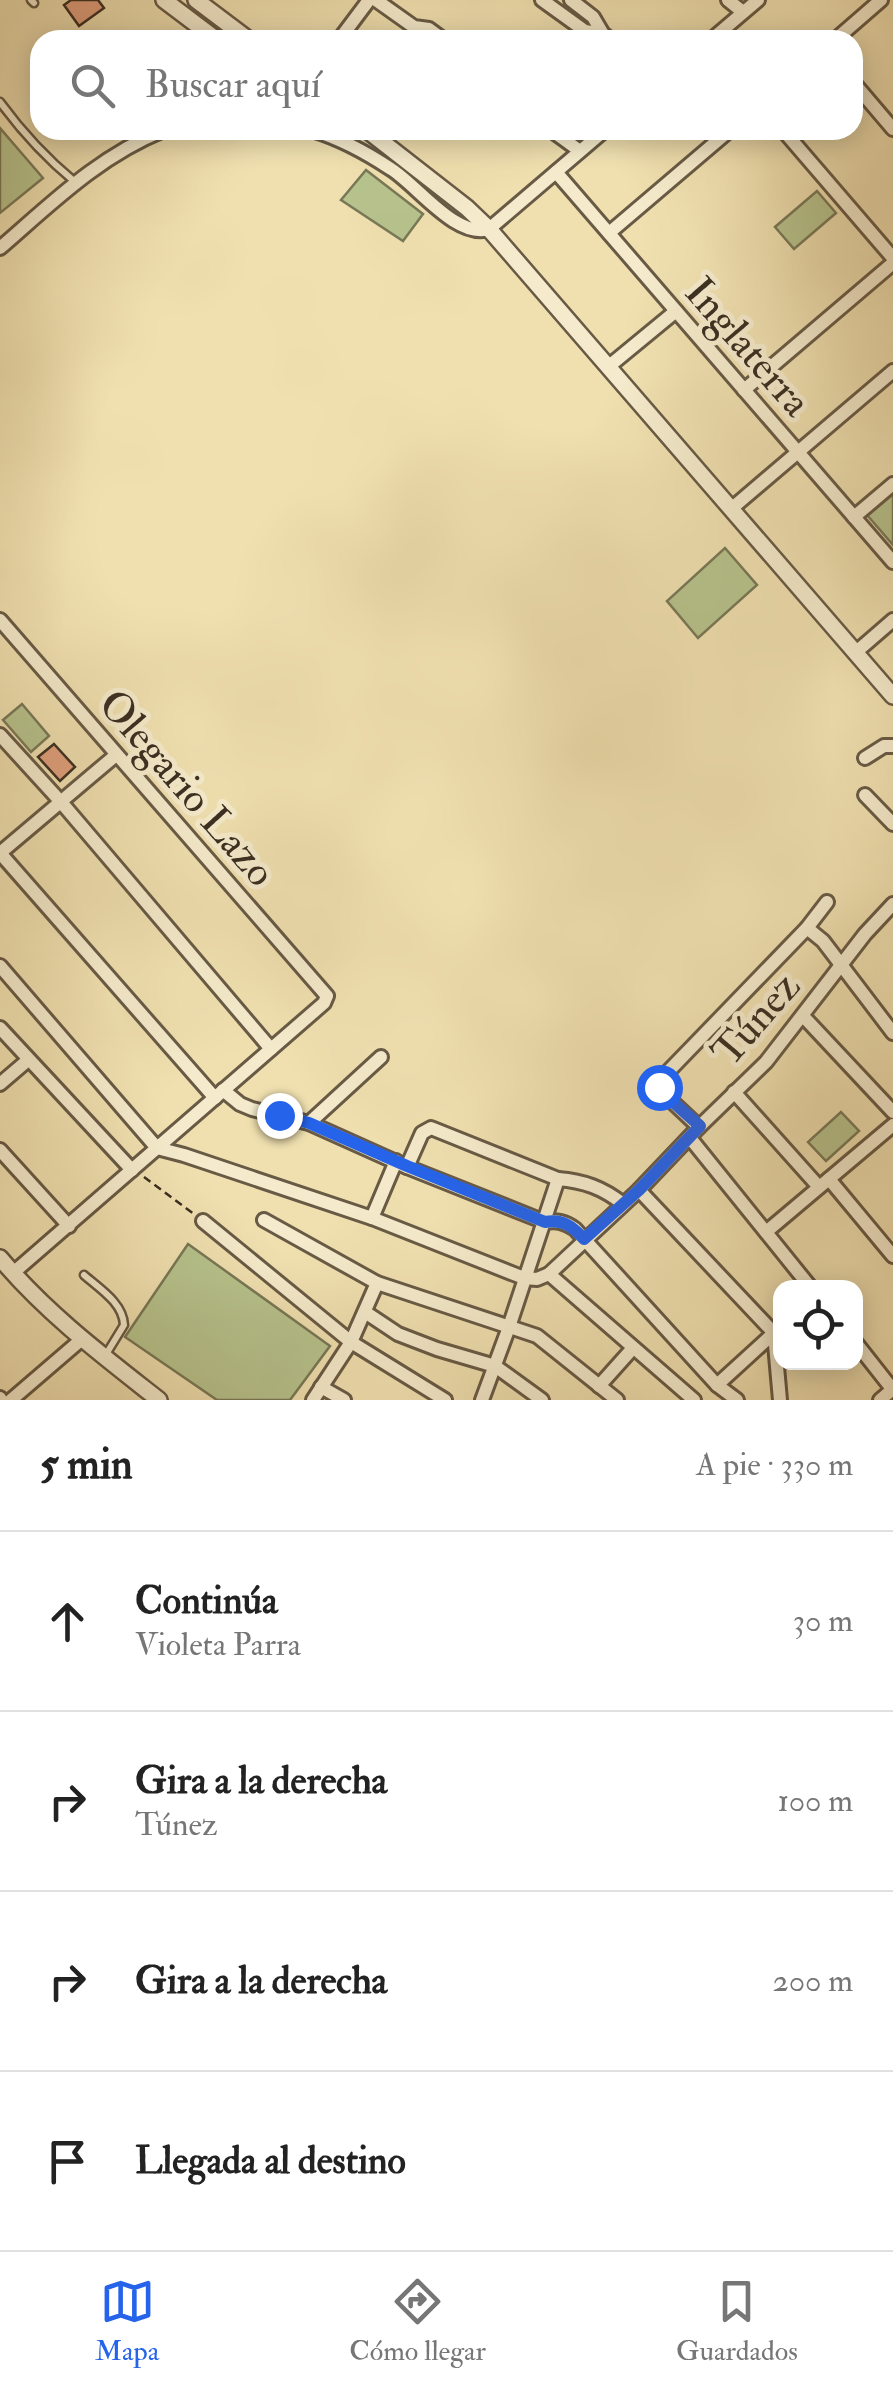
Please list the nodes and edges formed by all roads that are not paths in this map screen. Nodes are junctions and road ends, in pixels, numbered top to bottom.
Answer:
1 (164, 0) edge
2 (196, 0) edge
3 (372, 0) edge
4 (542, 0) edge
5 (571, 0) edge
6 (728, 0) edge
7 (758, 0) edge
8 (881, 0) edge
9 (743, 12) junction
10 (204, 30) edge
11 (236, 30) edge
12 (347, 30) edge
13 (412, 30) edge
14 (583, 30) edge
15 (602, 30) edge
16 (722, 30) edge
17 (846, 30) edge
18 (863, 94) edge
19 (0, 102) edge
20 (893, 129) edge
21 (30, 140) edge
22 (30, 140) edge
23 (139, 140) edge
24 (337, 140) edge
25 (380, 140) edge
26 (564, 140) edge
27 (594, 140) edge
28 (718, 140) edge
29 (791, 140) edge
30 (580, 152) junction
31 (556, 172) junction
32 (76, 183) junction
33 (489, 229) junction
34 (609, 233) junction
35 (0, 248) edge
36 (893, 260) edge
37 (676, 311) junction
38 (608, 368) junction
39 (893, 370) edge
40 (744, 390) junction
41 (798, 452) junction
42 (893, 484) edge
43 (731, 509) junction
44 (854, 517) junction
45 (893, 562) edge
46 (0, 620) edge
47 (893, 620) edge
48 (856, 653) junction
49 (893, 696) edge
50 (0, 735) edge
51 (893, 746) edge
52 (116, 755) junction
53 (865, 758) dead end
54 (865, 795) dead end
55 (61, 802) junction
56 (893, 824) edge
57 (0, 853) edge
58 (828, 902) dead end
59 (893, 904) edge
60 (881, 916) junction
61 (893, 926) edge
62 (807, 928) junction
63 (0, 966) edge
64 (841, 966) junction
65 (803, 1016) junction
66 (0, 1028) edge
67 (893, 1032) edge
68 (270, 1049) junction
69 (381, 1056) dead end
70 (28, 1060) junction
71 (0, 1084) edge
72 (734, 1092) junction
73 (219, 1094) junction
74 (893, 1112) edge
75 (309, 1123) junction
76 (700, 1126) junction
77 (892, 1128) edge
78 (690, 1138) junction
79 (157, 1148) junction
80 (0, 1150) edge
81 (402, 1164) junction
82 (132, 1170) junction
83 (558, 1179) junction
84 (824, 1183) junction
85 (639, 1190) junction
86 (623, 1204) junction
87 (372, 1218) junction
88 (264, 1220) dead end
89 (203, 1221) road end
90 (545, 1222) junction
91 (68, 1226) junction
92 (766, 1232) junction
93 (584, 1239) junction
94 (893, 1256) edge
95 (0, 1258) edge
96 (549, 1274) junction
97 (84, 1275) dead end
98 (7, 1278) edge
99 (524, 1278) junction
100 (804, 1280) edge
101 (376, 1284) junction
102 (365, 1312) junction
103 (509, 1327) junction
104 (772, 1330) junction
105 (82, 1339) junction
106 (351, 1342) junction
107 (633, 1348) junction
108 (863, 1352) edge
109 (104, 1357) junction
110 (495, 1366) junction
111 (717, 1385) junction
112 (322, 1386) junction
113 (599, 1386) junction
114 (893, 1390) edge
115 (152, 1398) edge
116 (11, 1400) edge
117 (313, 1400) edge
118 (344, 1400) edge
119 (445, 1400) edge
120 (482, 1400) edge
121 (542, 1400) edge
122 (617, 1400) edge
123 (694, 1400) edge
124 (737, 1400) edge
125 (780, 1400) edge
126 (880, 1400) edge

1 - 10 street
2 - 11 street
3 - 12 street
3 - 13 street
4 - 14 street
5 - 15 street
6 - 9 street
7 - 9 street
8 - 17 street
9 - 16 street
18 - 20 street
19 - 22 lane
21 - 32 lane
23 - 32 street
24 - 33 street
25 - 33 street
26 - 30 street
27 - 30 street
28 - 34 street
29 - 36 street
30 - 31 street
31 - 33 street
31 - 34 street, Inglaterra
32 - 35 street
33 - 38 street
34 - 37 street, Inglaterra
36 - 40 street
37 - 38 street
37 - 40 street, Inglaterra
38 - 43 street
39 - 41 street
40 - 41 street, Inglaterra
41 - 43 street
41 - 44 street, Inglaterra
42 - 44 street
43 - 48 street
44 - 45 street, Inglaterra
46 - 52 street, Olegario Lazo
47 - 48 street
48 - 49 street
50 - 55 street
51 - 53 street
52 - 55 street
52 - 68 street, Olegario Lazo
54 - 56 street
55 - 57 street
55 - 68 street
57 - 73 street
58 - 62 street
59 - 60 street, Túnez
60 - 61 lane
60 - 64 street, Túnez
62 - 64 street
62 - 76 street
63 - 79 street
64 - 65 street, Túnez
64 - 67 street
65 - 72 street, Túnez
65 - 74 street
66 - 70 street
68 - 73 street
69 - 75 street
70 - 71 street
70 - 82 street
72 - 76 street, Túnez
72 - 84 street
73 - 75 street
73 - 79 street
75 - 81 street
76 - 78 street, Túnez
77 - 84 street
78 - 85 street, Túnez
78 - 92 street
79 - 82 street
79 - 87 street
80 - 91 street
81 - 83 street
81 - 87 street
81 - 90 street
82 - 91 street
83 - 86 street
83 - 90 street
84 - 92 street
84 - 94 street
85 - 86 street, Túnez
85 - 104 street
86 - 93 street, Túnez
87 - 99 street
88 - 101 street
89 - 106 street
90 - 93 street
90 - 99 street
91 - 98 street
92 - 100 street
93 - 96 street, Túnez
93 - 111 street
95 - 98 street
96 - 99 street
96 - 107 street
97 - 109 lane
98 - 105 street
99 - 103 street
101 - 102 street
101 - 103 street
102 - 106 street
102 - 110 street
103 - 110 street
103 - 113 street
104 - 111 street
104 - 125 street
105 - 109 street
105 - 116 street
106 - 112 street
106 - 119 street
107 - 113 street
107 - 123 street
108 - 114 street
109 - 115 street
110 - 120 street
110 - 121 street
111 - 124 street
112 - 117 street
112 - 118 street
113 - 122 street
114 - 126 street

